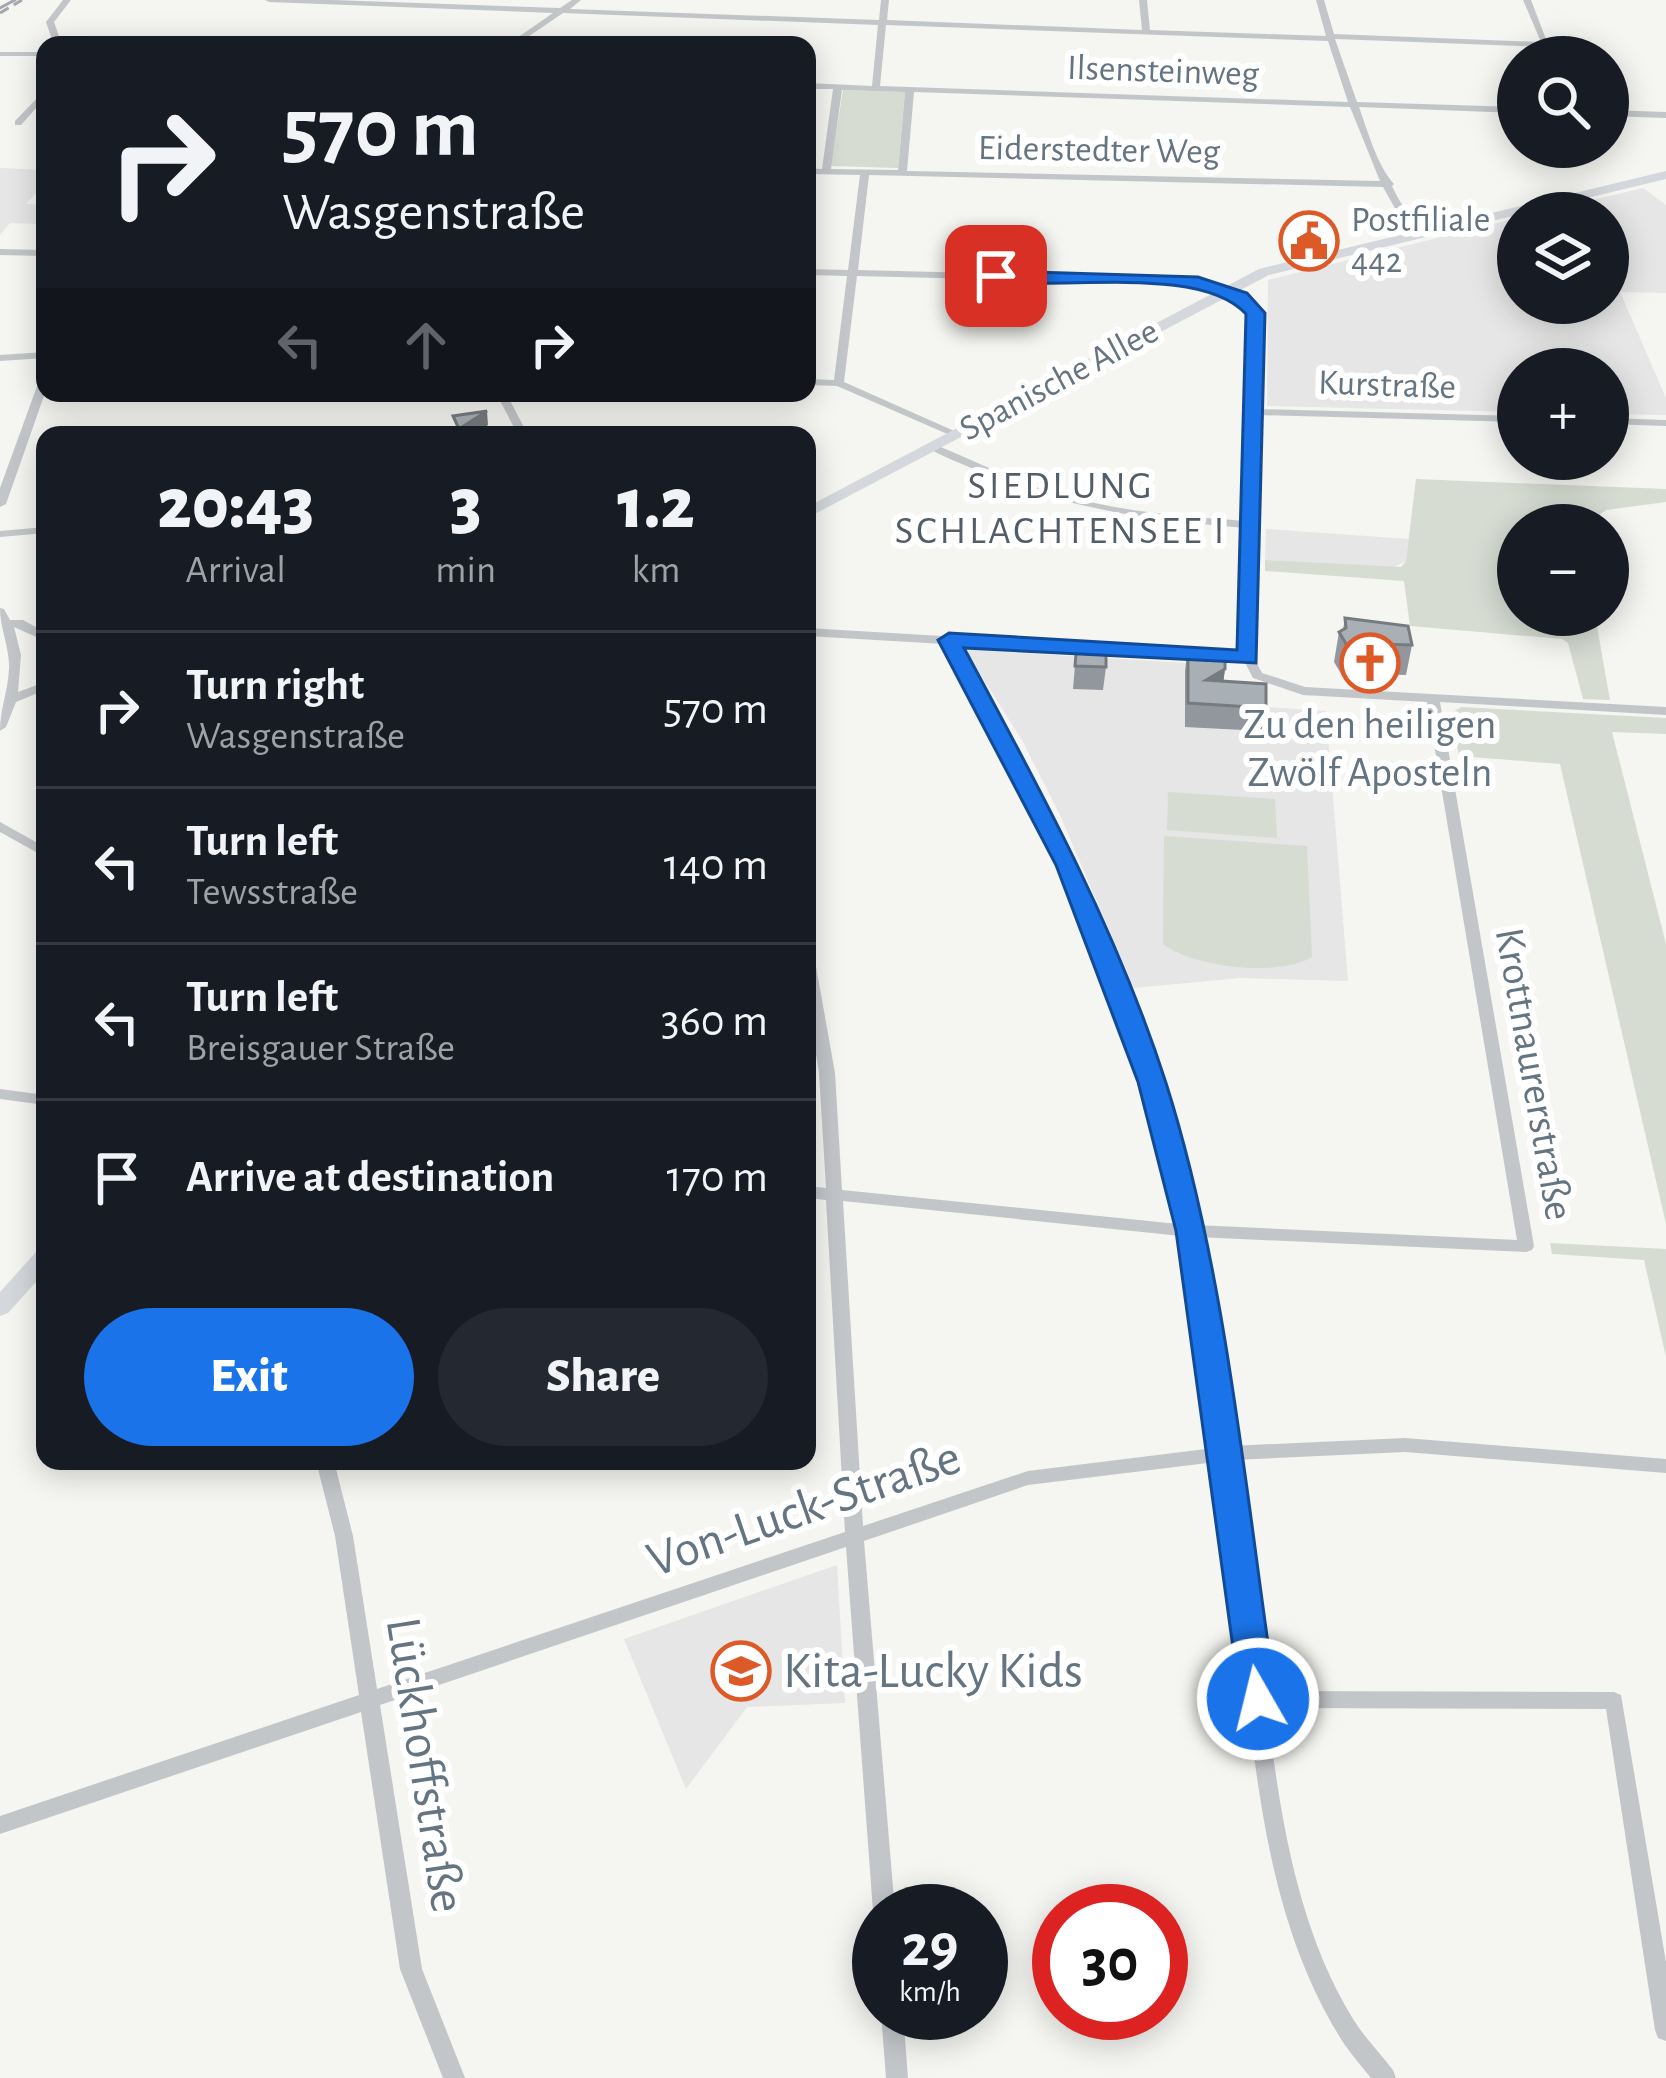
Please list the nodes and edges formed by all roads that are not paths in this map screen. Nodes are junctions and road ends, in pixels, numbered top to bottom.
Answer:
1 (67, 0) edge
2 (269, 0) edge
3 (578, 0) edge
4 (885, 0) edge
5 (1143, 0) edge
6 (1321, 0) edge
7 (1526, 0) edge
8 (561, 11) junction
9 (882, 23) junction
10 (1147, 32) junction
11 (55, 36) edge
12 (524, 36) edge
13 (1330, 38) junction
14 (0, 54) edge
15 (36, 54) edge
16 (816, 86) edge
17 (838, 87) junction
18 (876, 88) junction
19 (910, 89) junction
20 (36, 103) edge
21 (1354, 105) junction
22 (1497, 109) edge
23 (1629, 114) edge
24 (1666, 115) edge
25 (0, 116) edge
26 (816, 170) edge
27 (826, 171) junction
28 (865, 172) junction
29 (902, 172) junction
30 (1666, 176) edge
31 (1389, 184) junction
32 (1420, 233) junction
33 (0, 253) edge
34 (36, 254) edge
35 (816, 272) edge
36 (851, 273) junction
37 (1226, 291) junction
38 (36, 356) edge
39 (0, 358) edge
40 (816, 382) edge
41 (839, 383) junction
42 (37, 402) edge
43 (1253, 412) junction
44 (1497, 418) edge
45 (1629, 422) edge
46 (1666, 423) edge
47 (956, 434) junction
48 (932, 447) junction
49 (0, 504) edge
50 (816, 508) edge
51 (1251, 525) junction
52 (36, 531) edge
53 (0, 534) edge
54 (4, 618) edge
55 (36, 632) edge
56 (816, 633) edge
57 (949, 640) junction
58 (1248, 658) junction
59 (36, 690) edge
60 (1433, 698) junction
61 (12, 699) junction
62 (1666, 711) edge
63 (0, 728) edge
64 (0, 826) edge
65 (36, 848) edge
66 (816, 1011) edge
67 (0, 1094) edge
68 (36, 1099) edge
69 (816, 1193) edge
70 (836, 1195) junction
71 (1190, 1231) junction
72 (36, 1267) edge
73 (0, 1307) edge
74 (1222, 1454) junction
75 (1666, 1466) edge
76 (328, 1470) edge
77 (854, 1534) junction
78 (1258, 1699) junction
79 (370, 1701) junction
80 (0, 1825) edge
81 (882, 1884) edge
82 (1666, 2030) edge
83 (894, 2040) edge
84 (454, 2078) edge
85 (897, 2078) edge
86 (1385, 2078) edge

1 - 11 street
2 - 8 street
3 - 8 street
4 - 9 street
5 - 10 street
6 - 13 street
7 - 13 street
8 - 9 street
8 - 12 street
9 - 10 street
9 - 18 street
10 - 13 street
13 - 21 street
14 - 15 street
16 - 17 street, Ilsensteinweg
17 - 18 street, Ilsensteinweg
17 - 27 street
18 - 19 street, Ilsensteinweg
19 - 21 street, Ilsensteinweg
19 - 29 street
20 - 25 street
21 - 22 street, Ilsensteinweg
21 - 31 street
23 - 24 street
26 - 27 street, Eiderstedter Weg
27 - 28 street, Eiderstedter Weg
28 - 29 street, Eiderstedter Weg
28 - 36 street
29 - 31 street, Eiderstedter Weg
30 - 32 main road, Spanische Allee
31 - 32 street
32 - 37 main road, Spanische Allee
33 - 34 street
35 - 36 street
36 - 37 street
36 - 41 street
37 - 43 street
37 - 47 main road, Spanische Allee
38 - 39 street
40 - 41 street
41 - 47 street
42 - 49 street
43 - 44 street, Kurstraße
43 - 51 street
45 - 46 street
47 - 48 main road, Spanische Allee
48 - 50 main road, Spanische Allee
48 - 51 street
51 - 58 street
52 - 53 street
54 - 55 street
54 - 61 street
56 - 57 street
57 - 58 street
57 - 71 street
58 - 60 street
59 - 61 street
60 - 62 street
60 - 71 street, Krottnaurerstraße
61 - 63 street
64 - 65 street
66 - 70 street
67 - 68 street
69 - 70 street, Krottnaurerstraße
70 - 71 street, Krottnaurerstraße
70 - 77 street
71 - 74 street
72 - 73 main road
74 - 75 street, Von-Luck-Straße
74 - 77 street, Von-Luck-Straße
74 - 78 street
76 - 79 street, Lückhoffstraße
77 - 79 street, Von-Luck-Straße
77 - 81 street
78 - 82 street
78 - 86 street
79 - 80 street, Von-Luck-Straße
79 - 84 street, Lückhoffstraße
83 - 85 street

